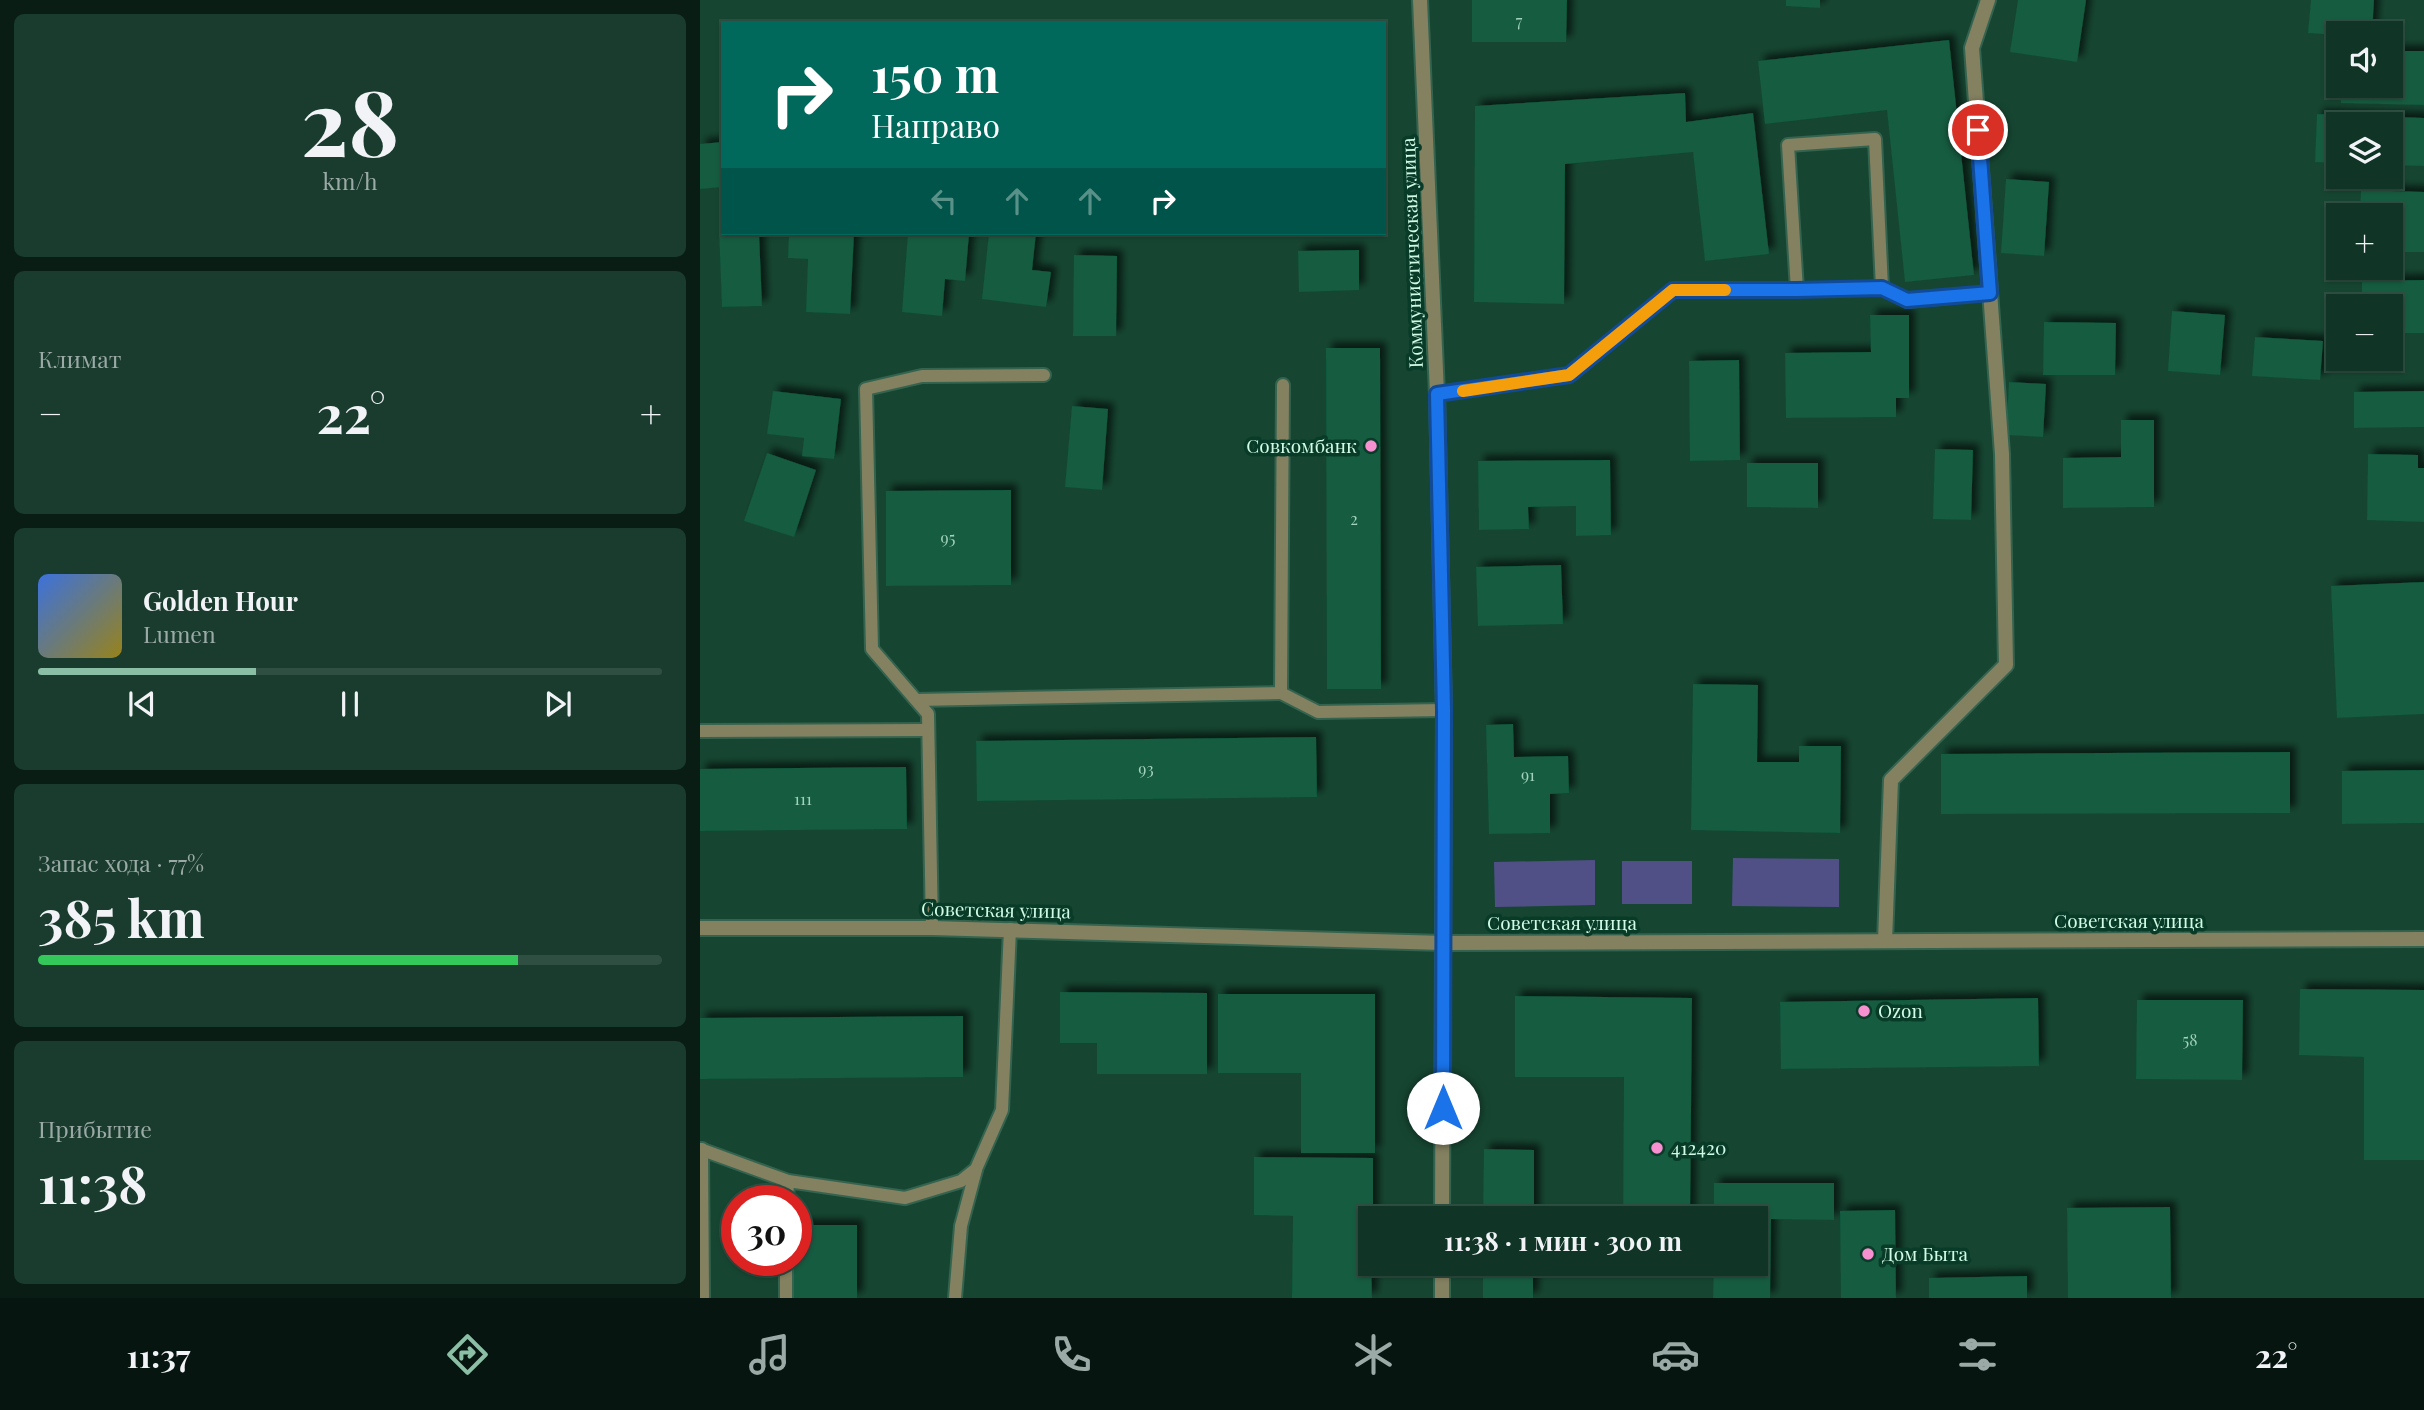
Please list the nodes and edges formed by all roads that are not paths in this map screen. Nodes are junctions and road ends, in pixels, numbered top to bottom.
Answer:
1 (1420, 0) edge
2 (1988, 0) edge
3 (1882, 288) junction
4 (1797, 290) junction
5 (1990, 293) junction
6 (1044, 376) dead end
7 (1283, 385) dead end
8 (1437, 394) junction
9 (1280, 693) junction
10 (916, 700) junction
11 (1444, 710) junction
12 (928, 730) junction
13 (700, 731) edge
14 (700, 928) edge
15 (932, 928) junction
16 (1010, 929) junction
17 (2424, 939) edge
18 (1885, 941) junction
19 (1443, 943) junction
20 (701, 1149) edge
21 (976, 1169) junction
22 (788, 1181) junction
23 (788, 1185) edge
24 (1443, 1206) edge
25 (786, 1276) edge
26 (1442, 1276) edge
27 (703, 1298) edge
28 (786, 1298) edge
29 (955, 1298) edge
30 (1442, 1298) edge

1 - 8 street, Коммунистическая улица
2 - 5 street
3 - 4 lane
3 - 4 lane
3 - 5 lane
4 - 8 lane
5 - 18 street
6 - 10 lane
7 - 9 lane
8 - 11 street, Коммунистическая улица
9 - 10 lane
9 - 11 lane
10 - 12 lane
11 - 19 street, Коммунистическая улица
12 - 13 lane
12 - 15 lane
14 - 15 street, Советская улица
15 - 16 street, Советская улица
16 - 19 street, Советская улица
16 - 21 lane
17 - 18 street, Советская улица
18 - 19 street, Советская улица
19 - 24 street, Коммунистическая улица
20 - 22 lane
20 - 27 lane
21 - 22 lane
21 - 29 lane
22 - 23 lane
25 - 28 lane
26 - 30 street

